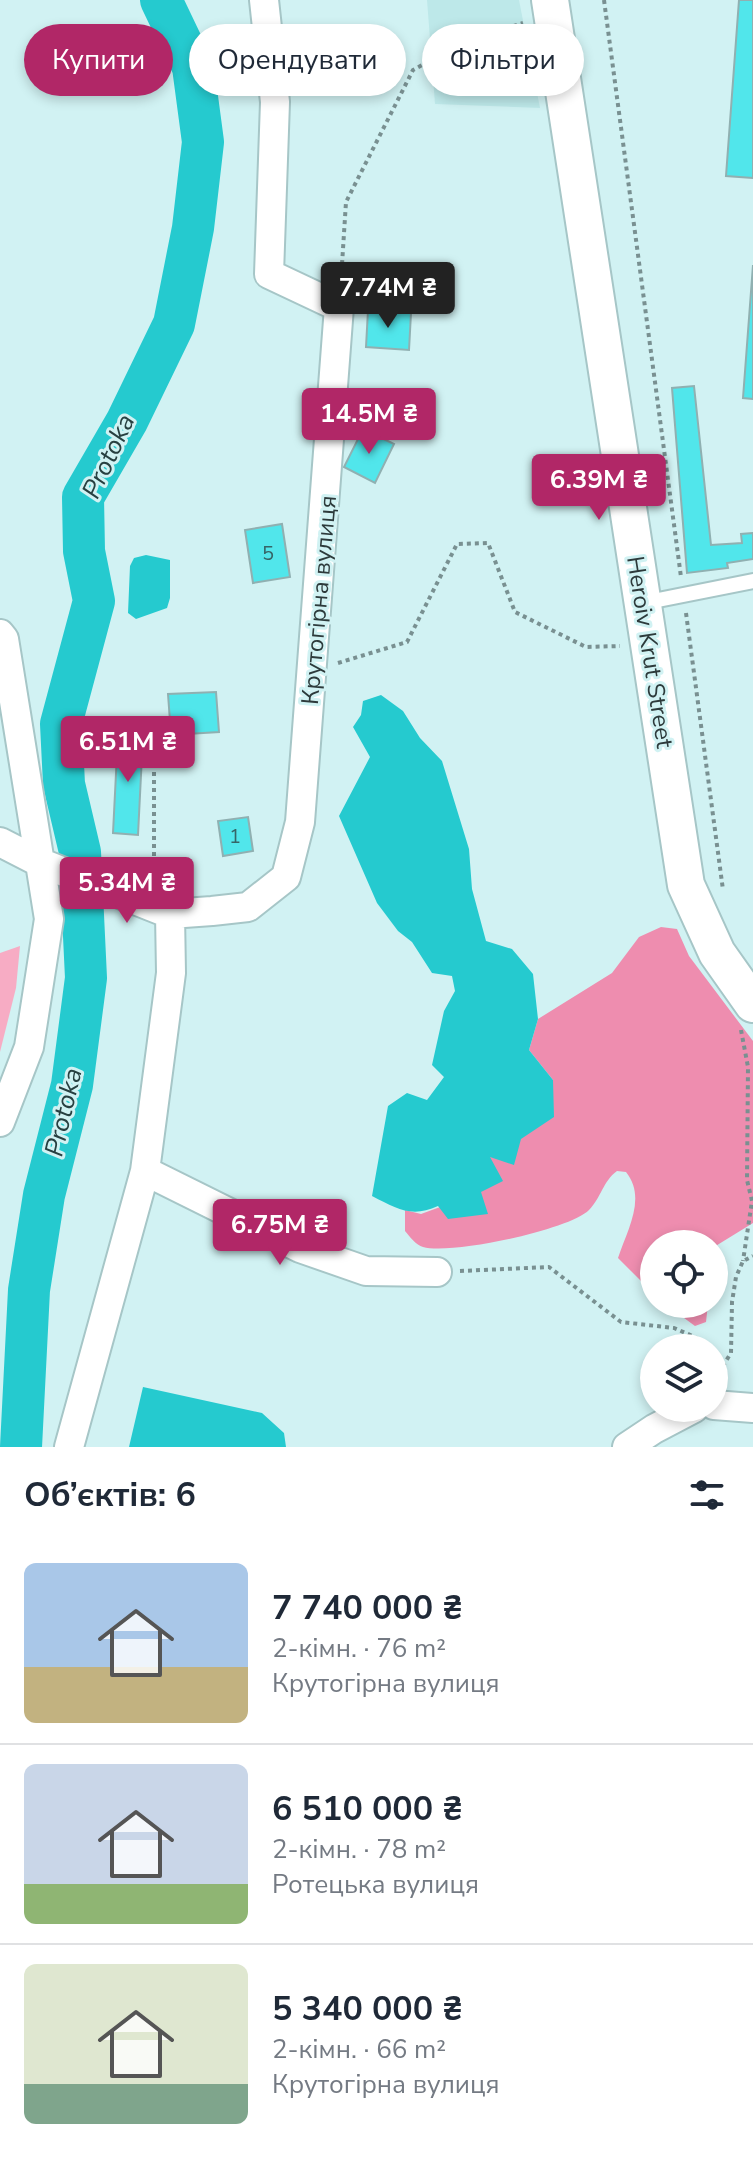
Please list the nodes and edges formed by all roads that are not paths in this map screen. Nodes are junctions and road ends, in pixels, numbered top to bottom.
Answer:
1 (264, 0) edge
2 (551, 7) edge
3 (753, 581) edge
4 (642, 603) junction
5 (0, 634) edge
6 (0, 842) edge
7 (39, 862) junction
8 (170, 914) junction
9 (747, 1015) edge
10 (0, 1122) edge
11 (145, 1171) junction
12 (437, 1272) road end
13 (728, 1406) edge
14 (753, 1408) edge
15 (667, 1422) edge
16 (69, 1447) edge
17 (627, 1447) edge

1 - 8 street, Крутогірна вулиця
2 - 4 street, Heroiv Krut Street
3 - 4 lane
4 - 9 street, Heroiv Krut Street
5 - 7 street
6 - 7 street
7 - 8 street
7 - 10 street
8 - 11 street
11 - 12 street
11 - 16 street
13 - 14 street
15 - 17 street

